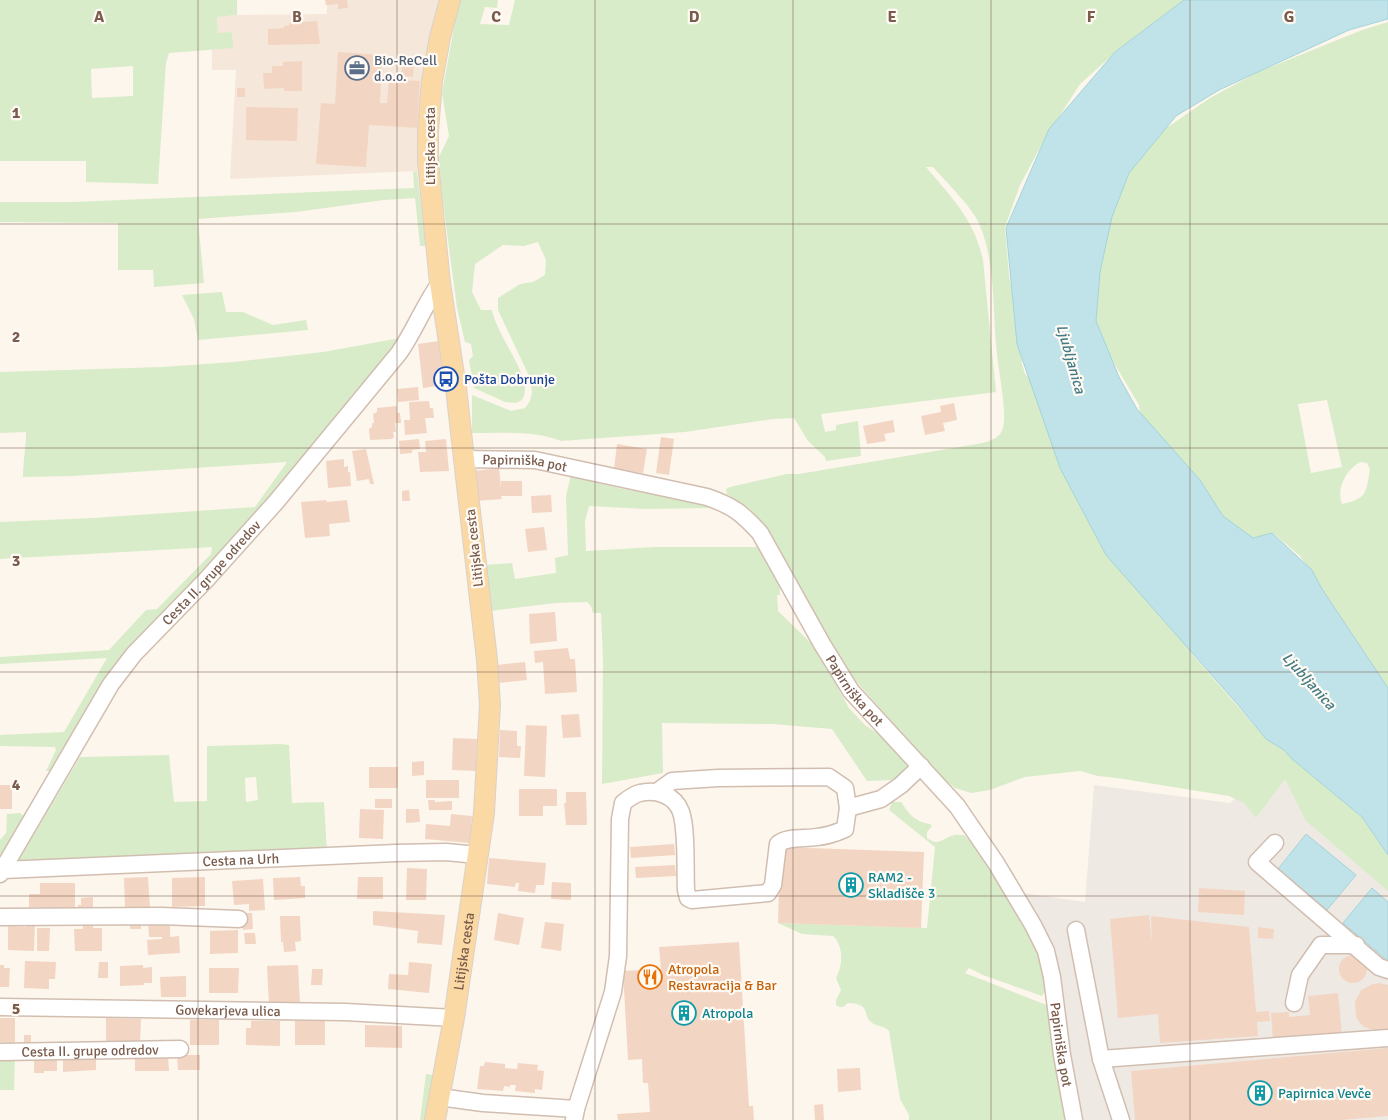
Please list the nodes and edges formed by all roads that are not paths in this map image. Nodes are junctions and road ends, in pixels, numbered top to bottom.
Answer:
1 (450, 0) edge
2 (440, 283) junction
3 (464, 460) junction
4 (921, 766) junction
5 (658, 791) junction
6 (848, 808) junction
7 (1275, 843) dead end
8 (478, 855) junction
9 (1, 872) edge
10 (0, 917) edge
11 (240, 919) dead end
12 (1076, 930) dead end
13 (1356, 945) junction
14 (1388, 970) edge
15 (1294, 1002) dead end
16 (0, 1007) edge
17 (454, 1018) junction
18 (1388, 1038) edge
19 (180, 1049) dead end
20 (0, 1052) edge
21 (1101, 1059) junction
22 (439, 1097) junction
23 (575, 1115) edge
24 (435, 1120) edge
25 (1074, 1120) edge
26 (1121, 1120) edge

1 - 2 main road, Litijska cesta
2 - 3 main road, Litijska cesta
2 - 9 street, Cesta II. grupe odredov
3 - 4 street, Papirniška pot
3 - 8 main road, Litijska cesta
4 - 6 street
4 - 25 street, Papirniška pot
5 - 6 street
5 - 6 street
5 - 23 street
7 - 13 street
8 - 9 street, Cesta na Urh
8 - 17 main road, Litijska cesta
10 - 11 street
12 - 21 street
13 - 14 street
13 - 15 street
16 - 17 street, Govekarjeva ulica
17 - 22 main road, Litijska cesta
18 - 21 street
19 - 20 street, Cesta II. grupe odredov
21 - 26 street
22 - 23 street
22 - 24 main road, Litijska cesta

